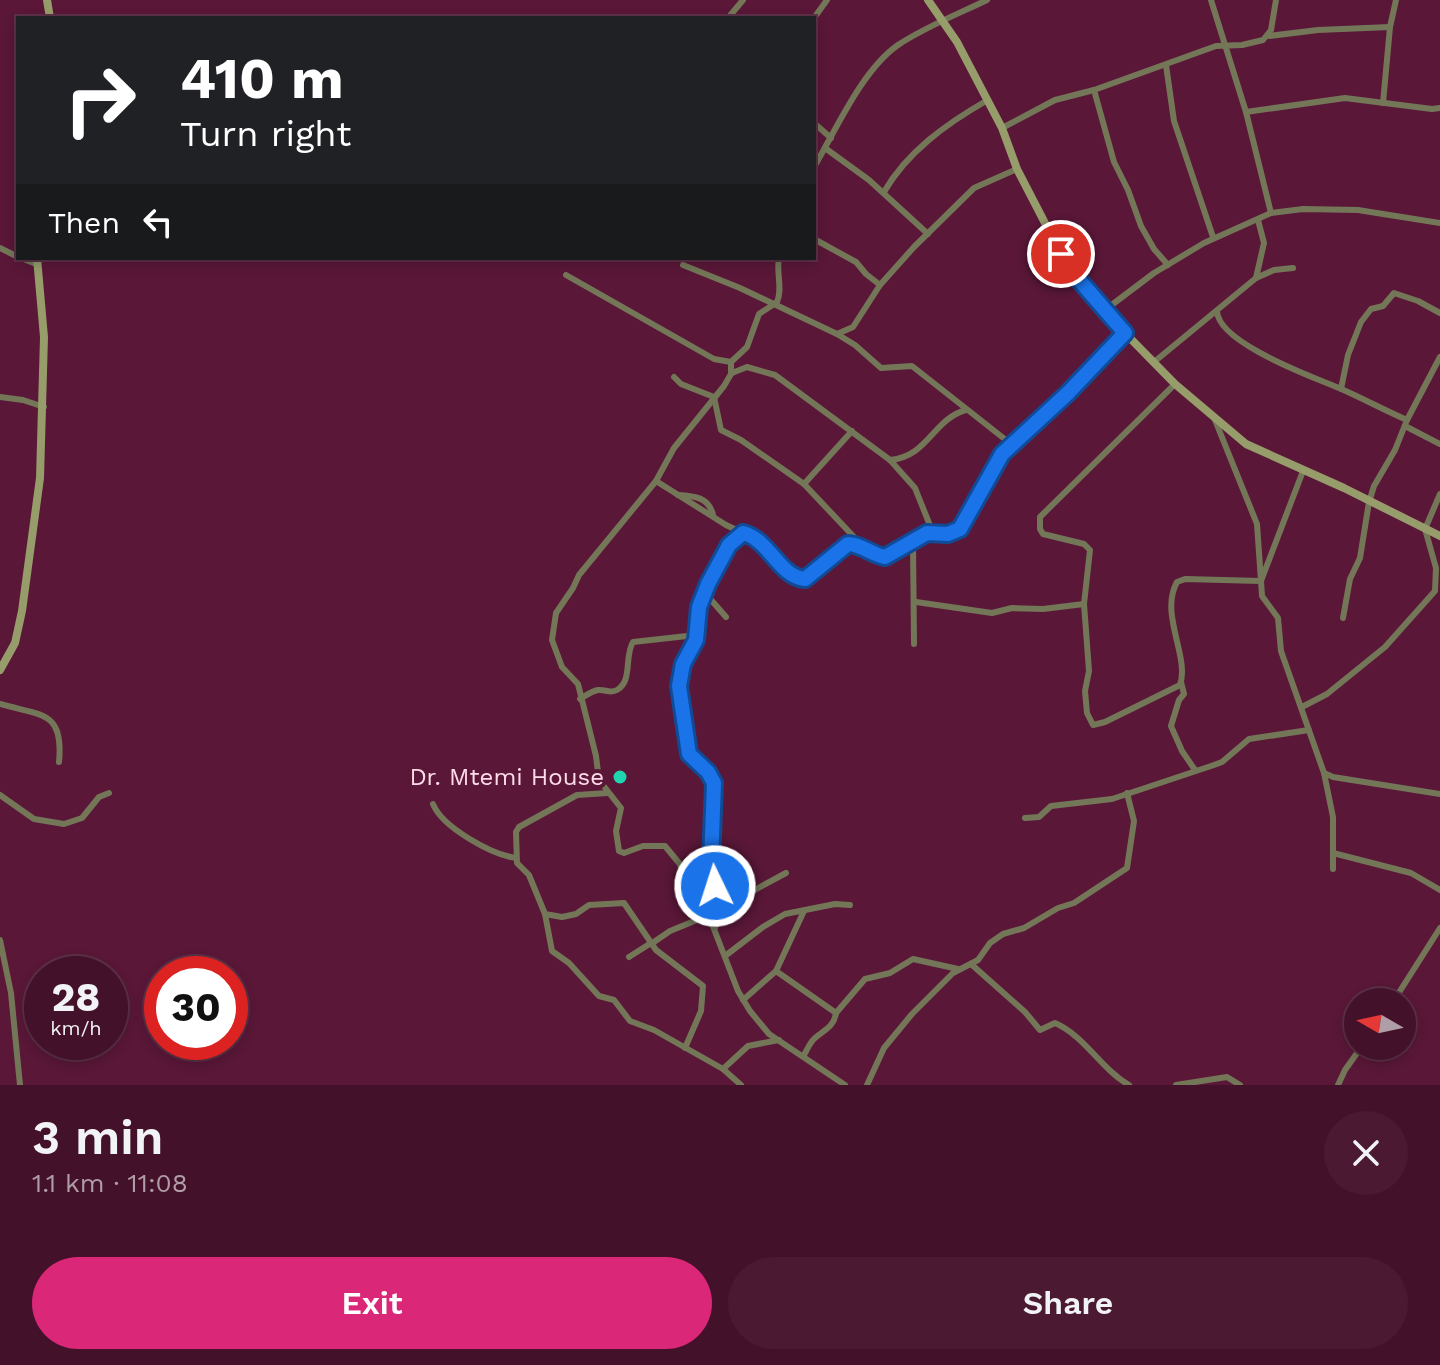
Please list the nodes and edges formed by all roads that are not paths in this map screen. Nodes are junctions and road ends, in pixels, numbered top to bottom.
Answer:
1 (743, 0) edge
2 (928, 0) edge
3 (987, 0) edge
4 (1211, 0) edge
5 (1276, 0) edge
6 (1396, 0) edge
7 (730, 16) edge
8 (944, 21) junction
9 (1390, 27) junction
10 (1269, 36) junction
11 (1227, 45) junction
12 (1166, 65) junction
13 (1094, 90) junction
14 (986, 101) junction
15 (1383, 103) junction
16 (1440, 108) edge
17 (1246, 112) junction
18 (816, 125) edge
19 (1002, 128) junction
20 (831, 138) junction
21 (825, 148) junction
22 (816, 164) edge
23 (1017, 169) junction
24 (884, 192) junction
25 (1271, 213) junction
26 (1258, 220) junction
27 (1440, 223) edge
28 (928, 234) junction
29 (1213, 237) junction
30 (816, 240) edge
31 (779, 260) edge
32 (36, 261) edge
33 (683, 265) dead end
34 (1168, 265) junction
35 (1293, 268) dead end
36 (566, 275) dead end
37 (1256, 278) junction
38 (880, 285) junction
39 (773, 304) junction
40 (1105, 310) junction
41 (1217, 311) junction
42 (1440, 313) edge
43 (853, 327) junction
44 (1125, 333) junction
45 (837, 334) junction
46 (849, 341) junction
47 (1440, 357) edge
48 (731, 362) junction
49 (1154, 362) junction
50 (731, 374) junction
51 (674, 377) dead end
52 (1175, 384) junction
53 (1341, 389) junction
54 (0, 397) edge
55 (714, 397) junction
56 (44, 407) junction
57 (966, 410) junction
58 (1215, 420) junction
59 (1406, 423) junction
60 (852, 431) junction
61 (1011, 444) junction
62 (1440, 444) edge
63 (890, 460) junction
64 (1303, 471) junction
65 (656, 481) junction
66 (804, 484) junction
67 (1440, 494) edge
68 (1369, 502) junction
69 (1425, 529) junction
70 (743, 533) junction
71 (933, 533) junction
72 (1440, 536) edge
73 (913, 543) junction
74 (857, 545) junction
75 (1261, 581) junction
76 (705, 593) junction
77 (916, 602) junction
78 (1084, 604) junction
79 (726, 617) dead end
80 (1343, 618) dead end
81 (697, 632) junction
82 (914, 644) dead end
83 (0, 670) edge
84 (1181, 682) junction
85 (580, 699) junction
86 (0, 704) edge
87 (1302, 707) junction
88 (1309, 730) junction
89 (59, 762) dead end
90 (1195, 770) junction
91 (1324, 773) junction
92 (109, 793) dead end
93 (609, 793) junction
94 (1127, 793) junction
95 (1440, 794) edge
96 (0, 795) edge
97 (433, 804) dead end
98 (1025, 818) dead end
99 (1333, 853) junction
100 (516, 858) junction
101 (1333, 869) dead end
102 (786, 873) dead end
103 (1440, 890) edge
104 (850, 905) dead end
105 (719, 909) junction
106 (804, 911) junction
107 (545, 914) junction
108 (709, 915) junction
109 (715, 928) junction
110 (1440, 928) edge
111 (0, 940) edge
112 (651, 943) junction
113 (725, 956) junction
114 (629, 957) dead end
115 (971, 964) junction
116 (958, 969) junction
117 (776, 971) junction
118 (1402, 988) edge
119 (743, 1000) junction
120 (836, 1013) junction
121 (779, 1040) junction
122 (685, 1048) junction
123 (804, 1055) junction
124 (1352, 1060) edge
125 (723, 1069) junction
126 (20, 1085) edge
127 (741, 1085) edge
128 (845, 1085) edge
129 (867, 1085) edge
130 (1129, 1085) edge
131 (1176, 1085) edge
132 (1240, 1085) edge
133 (1338, 1085) edge

1 - 7 street
2 - 8 main road
3 - 8 street
4 - 11 street
5 - 10 street
6 - 9 street
8 - 14 main road
8 - 20 street
9 - 10 street
9 - 15 street
10 - 11 street
11 - 12 street
11 - 17 street
12 - 13 street
12 - 29 street
13 - 19 street
13 - 34 street
14 - 19 main road
14 - 24 street
15 - 16 street
15 - 17 street
17 - 25 street
18 - 20 street
19 - 23 main road
20 - 21 street
21 - 22 street
21 - 24 street
23 - 28 street
23 - 40 main road
24 - 28 street
25 - 26 street
25 - 27 street
26 - 29 street
26 - 37 street
28 - 38 street
29 - 34 street
30 - 38 street
31 - 39 street
32 - 56 main road
33 - 39 street
34 - 40 street
35 - 37 street
36 - 48 street
37 - 41 street
38 - 43 street
39 - 45 street
39 - 48 street
40 - 44 main road
41 - 49 street
41 - 53 street
42 - 53 street
43 - 45 street
43 - 46 street
44 - 49 main road
44 - 61 street
45 - 46 street
46 - 57 street
47 - 59 street
48 - 50 street
49 - 52 main road
50 - 55 street
50 - 60 street
51 - 55 street
52 - 58 main road
52 - 78 street
53 - 59 street
54 - 56 street
55 - 65 street
55 - 66 street
56 - 83 main road
57 - 61 street
57 - 63 street
58 - 64 main road
58 - 75 street
59 - 62 street
59 - 68 street
60 - 63 street
60 - 66 street
61 - 71 street
63 - 71 street
64 - 68 main road
64 - 75 street
65 - 70 street
65 - 85 street
66 - 74 street
67 - 69 street
68 - 69 main road
68 - 80 street
69 - 72 main road
69 - 87 street
70 - 74 street
70 - 76 street
71 - 73 street
73 - 74 street
73 - 77 street
75 - 84 street
75 - 87 street
76 - 79 street
76 - 81 street
77 - 78 street
77 - 82 street
78 - 84 street
81 - 85 street
81 - 105 street
84 - 90 street
85 - 93 street
86 - 89 street
87 - 88 street
88 - 90 street
88 - 91 street
90 - 94 street
91 - 95 street
91 - 99 street
92 - 96 street
93 - 100 street
93 - 108 street
94 - 98 street
94 - 115 street
97 - 100 street
99 - 101 street
99 - 103 street
100 - 107 street
102 - 105 street
104 - 106 street
105 - 109 street
106 - 113 street
106 - 117 street
107 - 112 street
107 - 122 street
108 - 109 street
108 - 112 street
109 - 113 street
110 - 118 street
111 - 126 street
112 - 114 street
112 - 122 street
113 - 119 street
115 - 116 street
115 - 130 street
116 - 120 street
116 - 129 street
117 - 119 street
117 - 120 street
119 - 121 street
120 - 123 street
121 - 123 street
121 - 125 street
122 - 125 street
123 - 128 street
124 - 133 street
125 - 127 street
131 - 132 street

